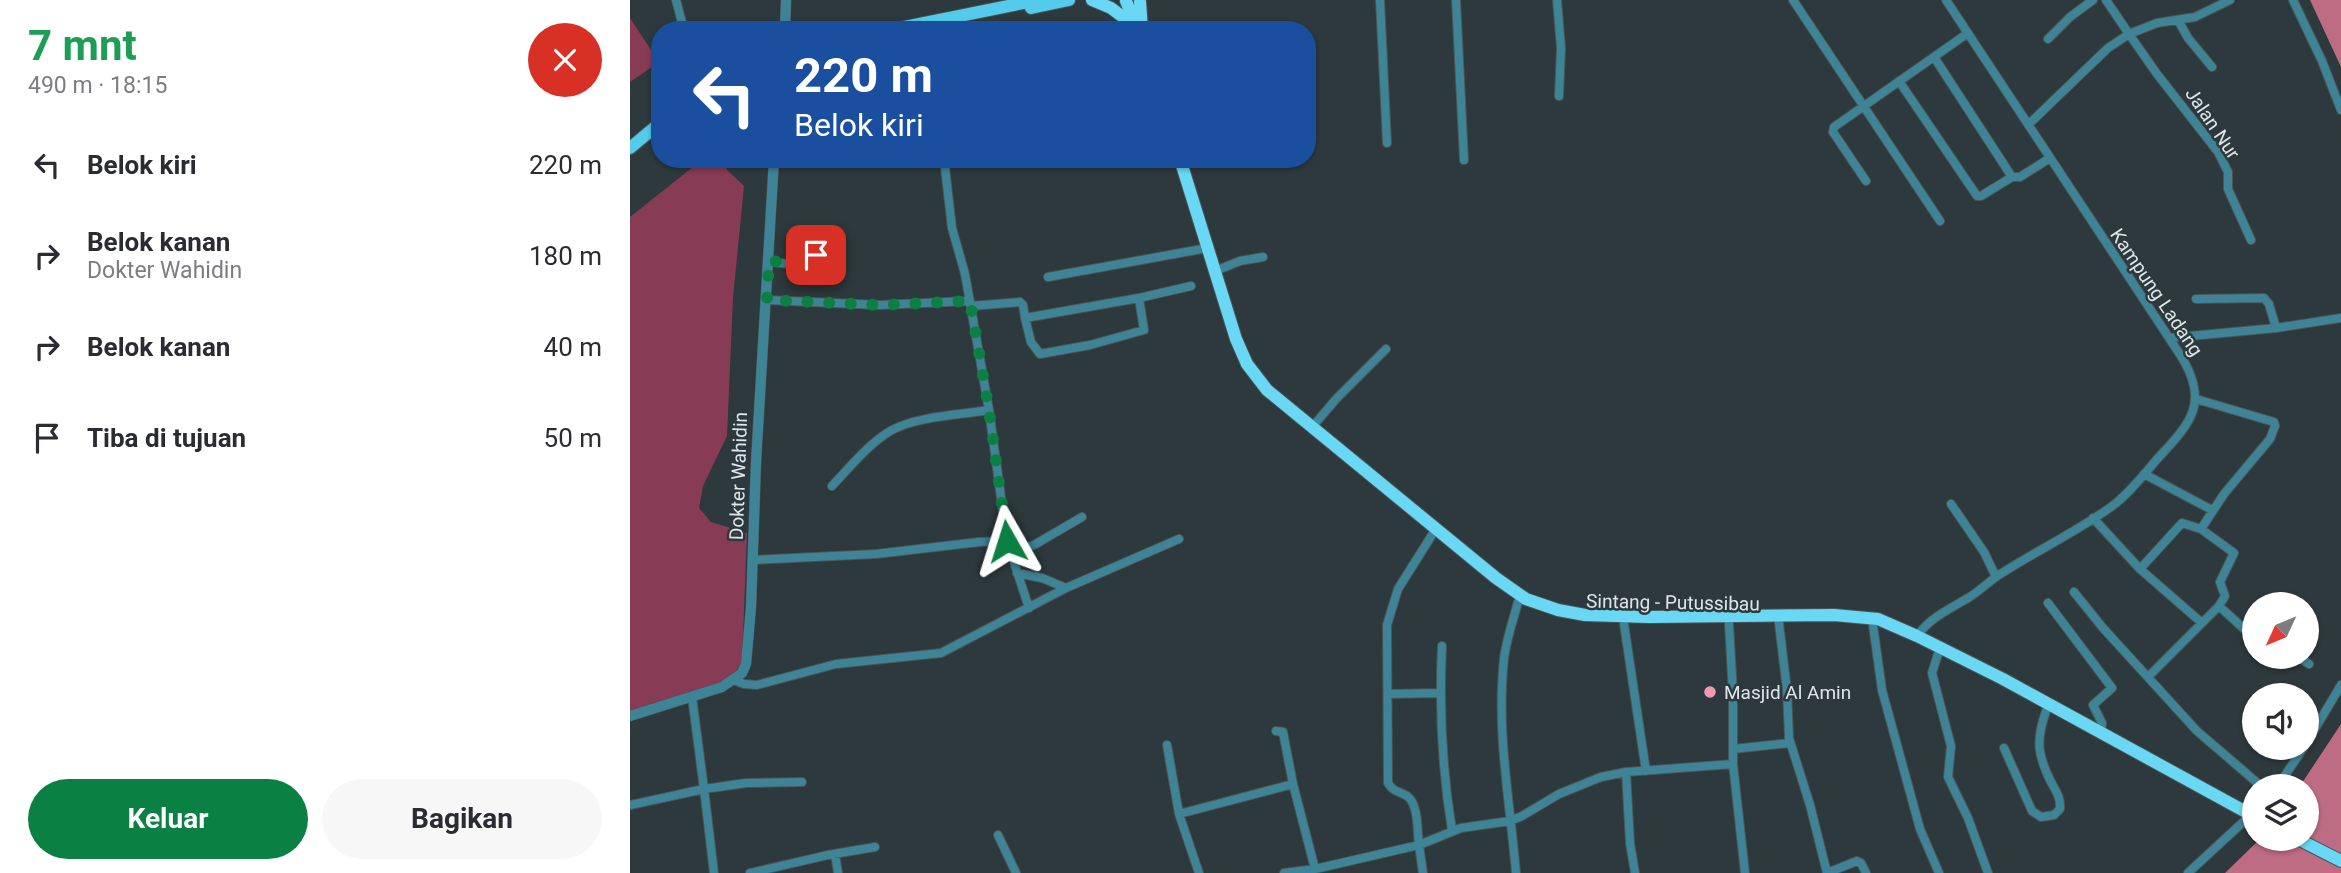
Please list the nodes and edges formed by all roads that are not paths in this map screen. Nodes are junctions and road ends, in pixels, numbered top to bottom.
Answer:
1 (676, 0) edge
2 (786, 0) edge
3 (1038, 0) edge
4 (1069, 0) edge
5 (1092, 0) edge
6 (1126, 0) edge
7 (1380, 0) edge
8 (1456, 0) edge
9 (1557, 0) edge
10 (1793, 0) edge
11 (1946, 0) edge
12 (2093, 0) edge
13 (2106, 0) edge
14 (2230, 0) edge
15 (2292, 0) edge
16 (1142, 1) edge
17 (987, 5) edge
18 (2178, 20) junction
19 (682, 21) edge
20 (785, 21) edge
21 (925, 21) edge
22 (968, 21) edge
23 (1128, 21) edge
24 (1135, 21) edge
25 (1140, 21) edge
26 (1968, 33) junction
27 (2129, 34) junction
28 (2048, 38) dead end
29 (1934, 57) junction
30 (2212, 67) dead end
31 (1899, 81) junction
32 (1559, 96) dead end
33 (1865, 106) junction
34 (2341, 110) edge
35 (651, 122) edge
36 (2029, 124) junction
37 (651, 130) edge
38 (630, 138) edge
39 (1387, 143) dead end
40 (630, 148) edge
41 (2050, 158) junction
42 (1464, 160) dead end
43 (774, 168) edge
44 (945, 168) edge
45 (1177, 168) edge
46 (1183, 168) edge
47 (2012, 177) junction
48 (1866, 181) dead end
49 (1940, 221) dead end
50 (2251, 240) dead end
51 (1202, 249) junction
52 (840, 255) dead end
53 (1263, 257) dead end
54 (769, 261) junction
55 (1215, 271) junction
56 (1048, 277) dead end
57 (1191, 286) dead end
58 (1139, 298) junction
59 (2196, 299) dead end
60 (767, 300) junction
61 (971, 303) junction
62 (1025, 318) junction
63 (2341, 318) edge
64 (2276, 328) junction
65 (2169, 338) junction
66 (1386, 349) dead end
67 (2196, 399) junction
68 (989, 410) junction
69 (1313, 426) junction
70 (2144, 474) junction
71 (832, 486) dead end
72 (1397, 502) junction
73 (1951, 504) dead end
74 (2212, 510) junction
75 (1082, 517) dead end
76 (2093, 518) junction
77 (2201, 529) junction
78 (1432, 535) junction
79 (1179, 539) dead end
80 (1007, 541) junction
81 (1011, 553) junction
82 (752, 560) junction
83 (2140, 569) junction
84 (1017, 573) junction
85 (1996, 576) junction
86 (1066, 588) junction
87 (2074, 592) dead end
88 (1518, 602) junction
89 (2048, 603) dead end
90 (2219, 606) junction
91 (1029, 608) junction
92 (1779, 619) junction
93 (1623, 624) junction
94 (1729, 624) junction
95 (2202, 624) junction
96 (1872, 625) junction
97 (2242, 627) edge
98 (1917, 636) junction
99 (1442, 646) dead end
100 (1938, 654) junction
101 (2148, 677) junction
102 (734, 680) junction
103 (2341, 685) edge
104 (1440, 692) junction
105 (1388, 694) junction
106 (692, 697) junction
107 (2046, 711) junction
108 (630, 716) edge
109 (2319, 722) edge
110 (1276, 731) dead end
111 (2101, 732) junction
112 (1790, 743) junction
113 (1167, 745) dead end
114 (2004, 748) dead end
115 (1733, 749) junction
116 (1733, 764) junction
117 (1646, 771) junction
118 (1626, 772) junction
119 (2169, 772) junction
120 (2247, 774) edge
121 (802, 782) dead end
122 (1293, 784) junction
123 (704, 789) junction
124 (630, 805) edge
125 (2242, 809) edge
126 (1179, 814) junction
127 (1510, 821) junction
128 (2242, 822) edge
129 (1452, 831) junction
130 (998, 835) dead end
131 (1419, 845) junction
132 (875, 847) dead end
133 (2319, 850) edge
134 (835, 854) junction
135 (2341, 861) edge
136 (1315, 869) junction
137 (713, 873) edge
138 (750, 873) edge
139 (838, 873) edge
140 (1016, 873) edge
141 (1199, 873) edge
142 (1284, 873) edge
143 (1423, 873) edge
144 (1516, 873) edge
145 (1635, 873) edge
146 (1745, 873) edge
147 (1827, 873) edge
148 (1866, 873) edge
149 (1939, 873) edge
150 (1988, 873) edge
151 (2188, 873) edge

1 - 19 street
2 - 20 street
3 - 17 main road
4 - 22 main road
5 - 23 highway
6 - 16 highway
6 - 24 highway
7 - 39 street
8 - 42 street
9 - 32 street
10 - 33 street
11 - 26 street, Kampung Ladang
12 - 28 street
13 - 27 street, Jalan Nur
14 - 18 street
15 - 34 street
16 - 25 highway
17 - 21 main road
18 - 27 street
18 - 30 street
26 - 29 street
26 - 36 street, Kampung Ladang
27 - 36 street
27 - 50 street, Jalan Nur
29 - 31 street
29 - 47 street
31 - 33 street
31 - 47 street
33 - 48 street
33 - 49 street
35 - 38 main road
36 - 41 street, Kampung Ladang
37 - 40 main road
41 - 47 street
41 - 65 street, Kampung Ladang
43 - 54 street, Dokter Wahidin
44 - 61 street
45 - 51 highway, Sintang - Putussibau
46 - 55 highway, Sintang - Putussibau
51 - 56 street
51 - 72 highway, Sintang - Putussibau
52 - 54 street
53 - 55 street
54 - 60 street, Dokter Wahidin
55 - 69 highway, Sintang - Putussibau
57 - 58 street
58 - 62 street
58 - 62 street
59 - 64 street
60 - 61 street
60 - 82 street, Dokter Wahidin
61 - 62 street
61 - 68 street
63 - 64 street
64 - 65 street
65 - 67 street, Kampung Ladang
66 - 69 street
67 - 70 street
67 - 74 street
68 - 71 street
68 - 80 street
69 - 72 highway, Sintang - Putussibau
70 - 74 street
70 - 76 street
72 - 78 highway, Sintang - Putussibau
72 - 92 highway, Sintang - Putussibau
73 - 85 street
74 - 77 street
75 - 81 street
76 - 83 street
76 - 85 street
77 - 83 street
77 - 90 street
78 - 88 highway, Sintang - Putussibau
78 - 105 street
79 - 86 street
80 - 81 street
80 - 82 street
81 - 84 street
82 - 102 street, Dokter Wahidin
83 - 95 street
84 - 86 street
84 - 91 street
85 - 98 street
86 - 91 street
87 - 101 street
88 - 93 highway, Sintang - Putussibau
88 - 127 street
89 - 111 street
90 - 95 street
90 - 97 street
91 - 102 street
92 - 94 highway, Sintang - Putussibau
92 - 96 highway, Sintang - Putussibau
92 - 98 highway, Sintang - Putussibau
92 - 112 street
93 - 94 highway, Sintang - Putussibau
93 - 117 street
94 - 115 street
95 - 101 street
96 - 100 highway, Sintang - Putussibau
96 - 149 street
98 - 111 highway, Sintang - Putussibau
99 - 104 street
100 - 107 highway, Sintang - Putussibau
100 - 150 street
101 - 120 street
102 - 106 street
103 - 109 street
104 - 105 street
104 - 129 street
105 - 131 street
106 - 108 street
106 - 123 street
107 - 114 street
107 - 119 highway, Sintang - Putussibau
110 - 122 street
111 - 119 highway, Sintang - Putussibau
112 - 115 street
112 - 147 street
113 - 126 street
115 - 116 street
116 - 117 street
116 - 146 street
117 - 118 street
118 - 127 street
118 - 145 street
119 - 125 highway, Sintang - Putussibau
121 - 123 street
122 - 126 street
122 - 136 street
123 - 124 street
123 - 137 street
126 - 141 street
127 - 129 street
127 - 144 street
128 - 151 street
129 - 131 street
130 - 140 street
131 - 136 street
131 - 143 street
132 - 134 street
133 - 135 highway
134 - 138 street
134 - 139 street
136 - 142 street
147 - 148 street

